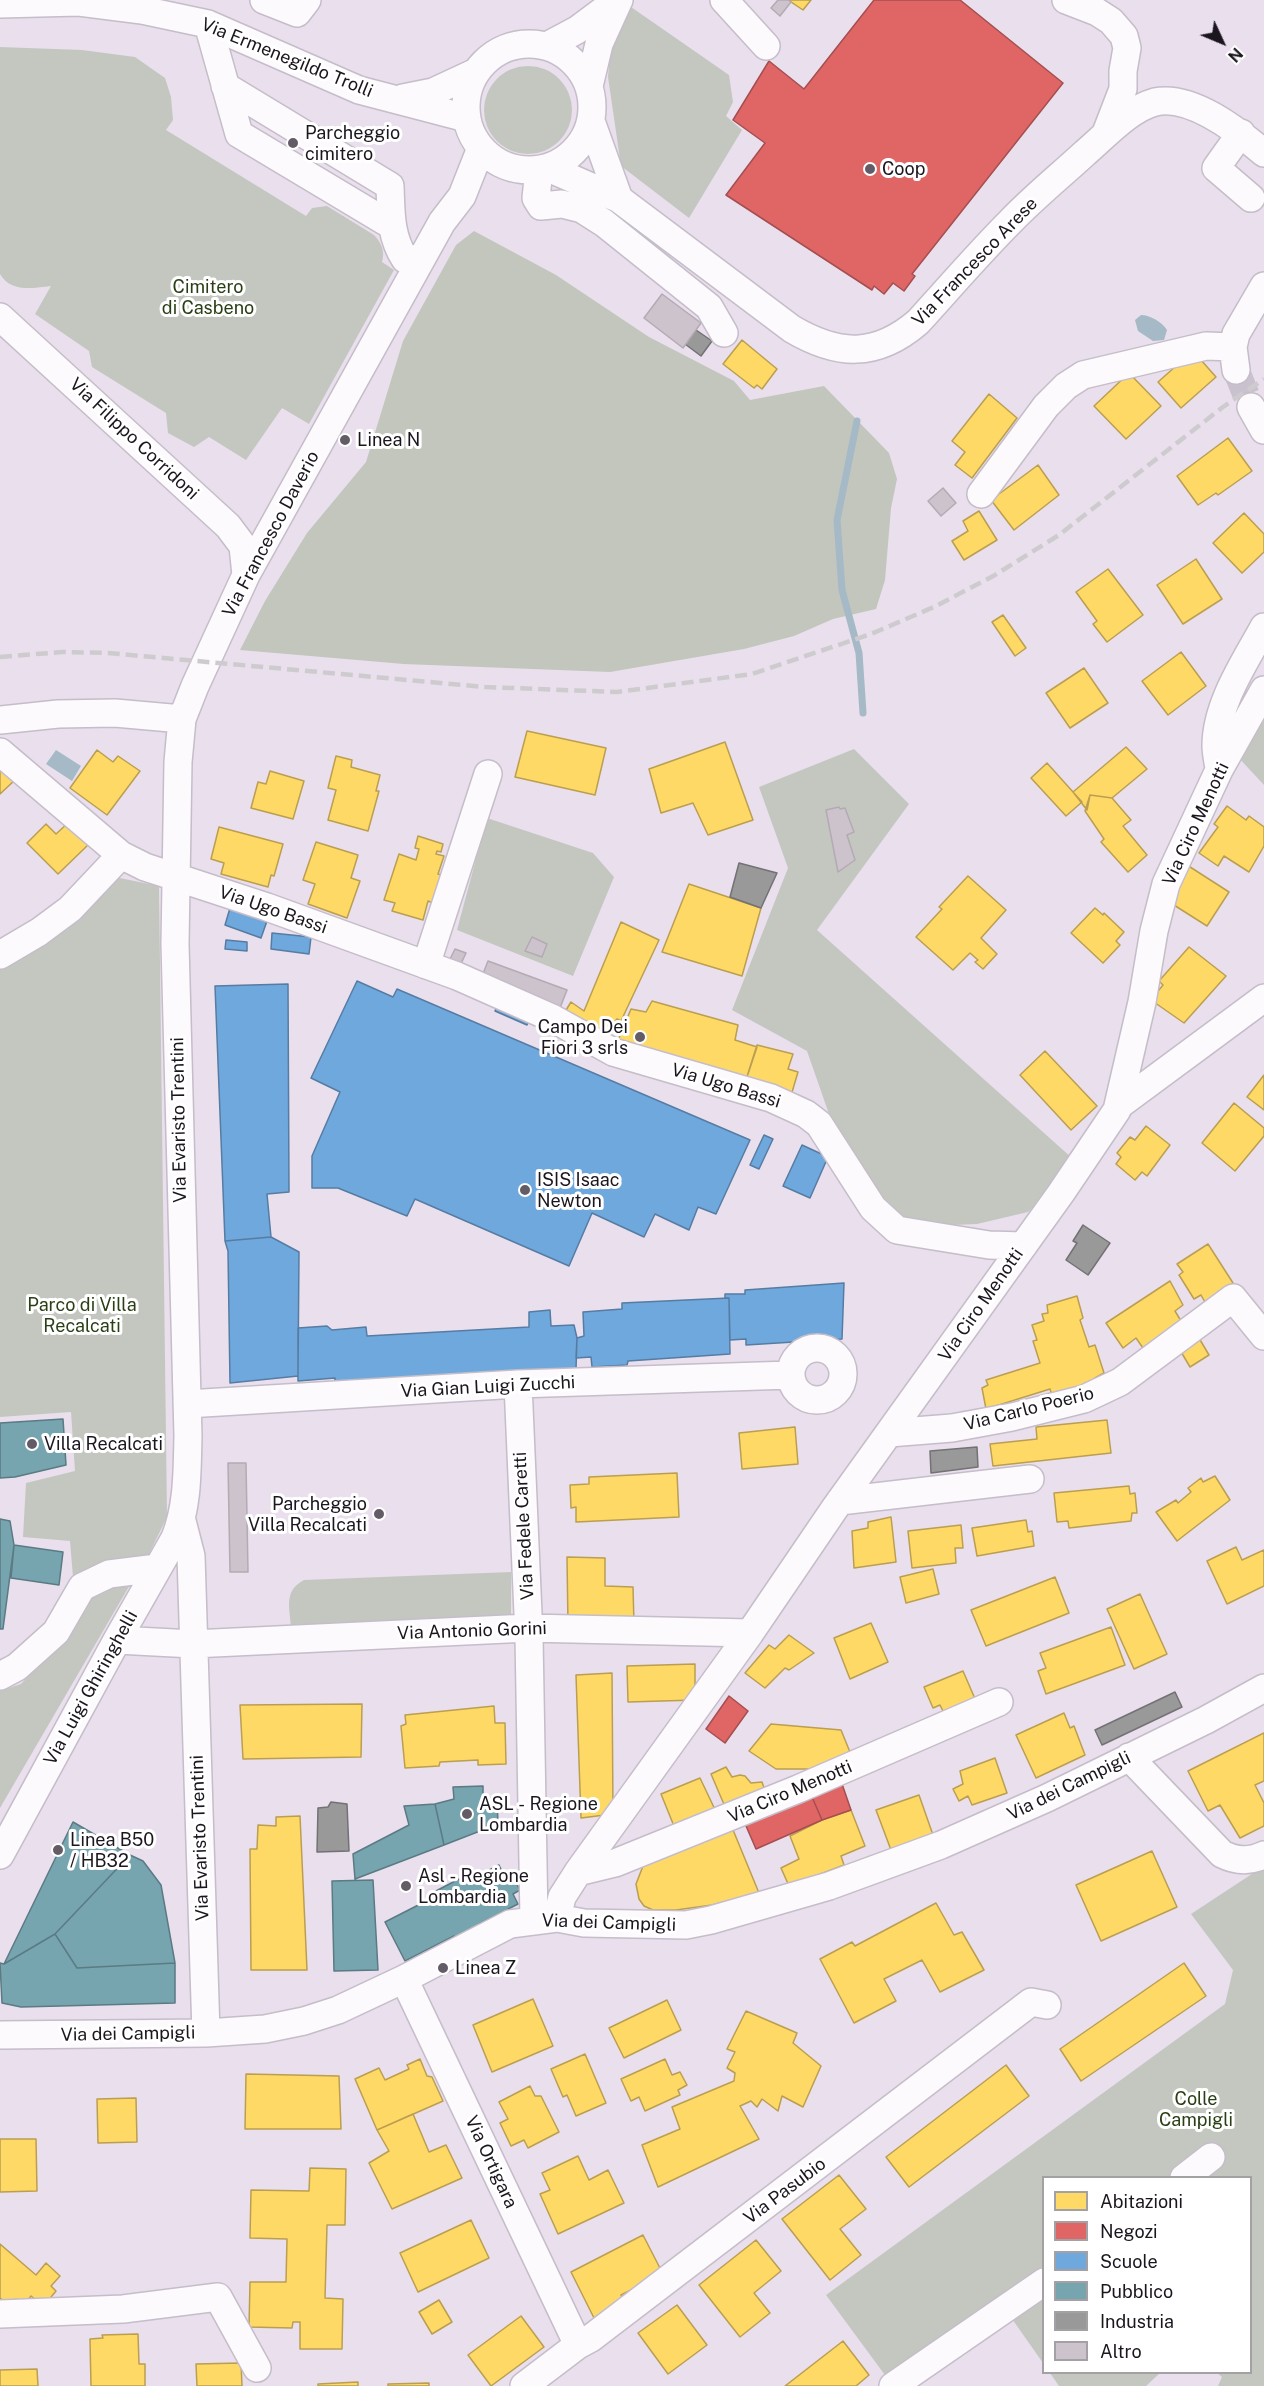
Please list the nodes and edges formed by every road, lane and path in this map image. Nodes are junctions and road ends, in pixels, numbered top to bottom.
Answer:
1 (264, 0) edge
2 (618, 0) edge
3 (724, 0) edge
4 (1066, 0) edge
5 (0, 4) edge
6 (302, 6) edge
7 (208, 24) junction
8 (547, 46) junction
9 (766, 46) dead end
10 (476, 72) junction
11 (589, 86) junction
12 (396, 100) junction
13 (466, 118) junction
14 (591, 121) junction
15 (1241, 133) junction
16 (1104, 136) junction
17 (481, 148) junction
18 (1264, 153) edge
19 (512, 168) junction
20 (543, 169) junction
21 (462, 196) junction
22 (1251, 198) dead end
23 (619, 199) junction
24 (422, 256) junction
25 (1264, 286) edge
26 (0, 316) edge
27 (724, 333) dead end
28 (1251, 407) tunnel mouth
29 (1264, 430) edge
30 (981, 494) dead end
31 (246, 575) junction
32 (1264, 627) edge
33 (1264, 690) edge
34 (182, 719) junction
35 (0, 720) edge
36 (0, 752) edge
37 (1219, 770) junction
38 (488, 774) dead end
39 (121, 855) junction
40 (176, 876) junction
41 (0, 955) edge
42 (426, 964) junction
43 (1264, 998) edge
44 (1118, 1106) junction
45 (1023, 1246) junction
46 (1264, 1336) edge
47 (790, 1375) dead end
48 (518, 1384) junction
49 (187, 1404) junction
50 (890, 1433) junction
51 (1030, 1479) dead end
52 (840, 1501) junction
53 (182, 1521) junction
54 (149, 1569) dead end
55 (528, 1628) junction
56 (750, 1633) junction
57 (117, 1640) junction
58 (193, 1644) junction
59 (0, 1676) edge
60 (1264, 1688) edge
61 (999, 1702) dead end
62 (1129, 1757) junction
63 (0, 1855) edge
64 (1264, 1855) edge
65 (578, 1872) junction
66 (546, 1919) junction
67 (405, 1979) junction
68 (1047, 2005) dead end
69 (206, 2033) junction
70 (0, 2035) edge
71 (1211, 2157) dead end
72 (1187, 2176) edge
73 (1042, 2283) edge
74 (0, 2314) edge
75 (578, 2345) junction
76 (257, 2368) dead end
77 (524, 2386) edge
78 (893, 2386) edge

1 - 6 street
2 - 8 street
2 - 11 street
3 - 9 street
4 - 16 street
5 - 7 street, Via Ermenegildo Trolli
7 - 12 street, Via Ermenegildo Trolli
7 - 24 street
8 - 10 street
8 - 11 street
10 - 12 street, Via Ermenegildo Trolli
10 - 13 street
11 - 14 street
12 - 13 street, Via Ermenegildo Trolli
13 - 17 street
14 - 20 street
14 - 23 street
15 - 16 street, Via Francesco Arese
15 - 18 street, Via Francesco Arese
15 - 22 street
16 - 23 street, Via Francesco Arese
17 - 19 street
17 - 21 street, Via Francesco Daverio
19 - 20 street
19 - 21 street, Via Francesco Daverio
20 - 23 street, Via Francesco Arese
20 - 27 street
21 - 24 street, Via Francesco Daverio
24 - 31 street, Via Francesco Daverio
25 - 30 street
26 - 31 street, Via Filippo Corridoni
28 - 29 street
31 - 34 street, Via Francesco Daverio
32 - 37 street
33 - 37 street, Via Ciro Menotti
34 - 35 street
34 - 40 street, Via Evaristo Trentini
36 - 39 street, Via Ugo Bassi
37 - 44 street, Via Ciro Menotti
38 - 42 street
39 - 40 street, Via Ugo Bassi
39 - 41 street
40 - 42 street, Via Ugo Bassi
40 - 49 street, Via Evaristo Trentini
42 - 45 street, Via Ugo Bassi
43 - 44 street, Via Ciro Menotti
44 - 45 street, Via Ciro Menotti
45 - 50 street, Via Ciro Menotti
46 - 50 street, Via Carlo Poerio
47 - 48 street, Via Gian Luigi Zucchi
48 - 49 street, Via Gian Luigi Zucchi
48 - 55 street, Via Fedele Caretti
49 - 53 street, Via Evaristo Trentini
50 - 52 street, Via Ciro Menotti
51 - 52 street
52 - 56 street, Via Ciro Menotti
53 - 57 street, Via Luigi Ghiringhelli
53 - 58 street, Via Evaristo Trentini
54 - 59 street
55 - 56 street, Via Antonio Gorini
55 - 58 street, Via Antonio Gorini
55 - 66 street, Via Fedele Caretti
56 - 65 street, Via Ciro Menotti
57 - 58 street, Via Antonio Gorini
57 - 63 street, Via Luigi Ghiringhelli
58 - 69 street, Via Evaristo Trentini
60 - 62 street, Via dei Campigli
61 - 65 street, Via Ciro Menotti
62 - 64 street
62 - 66 street, Via dei Campigli
65 - 66 street, Via Ciro Menotti
66 - 67 street, Via dei Campigli
67 - 69 street, Via dei Campigli
67 - 75 street, Via Ortigara
68 - 75 street, Via Pasubio
69 - 70 street, Via dei Campigli
71 - 72 street
73 - 78 street
74 - 76 street
75 - 77 street, Via Pasubio

